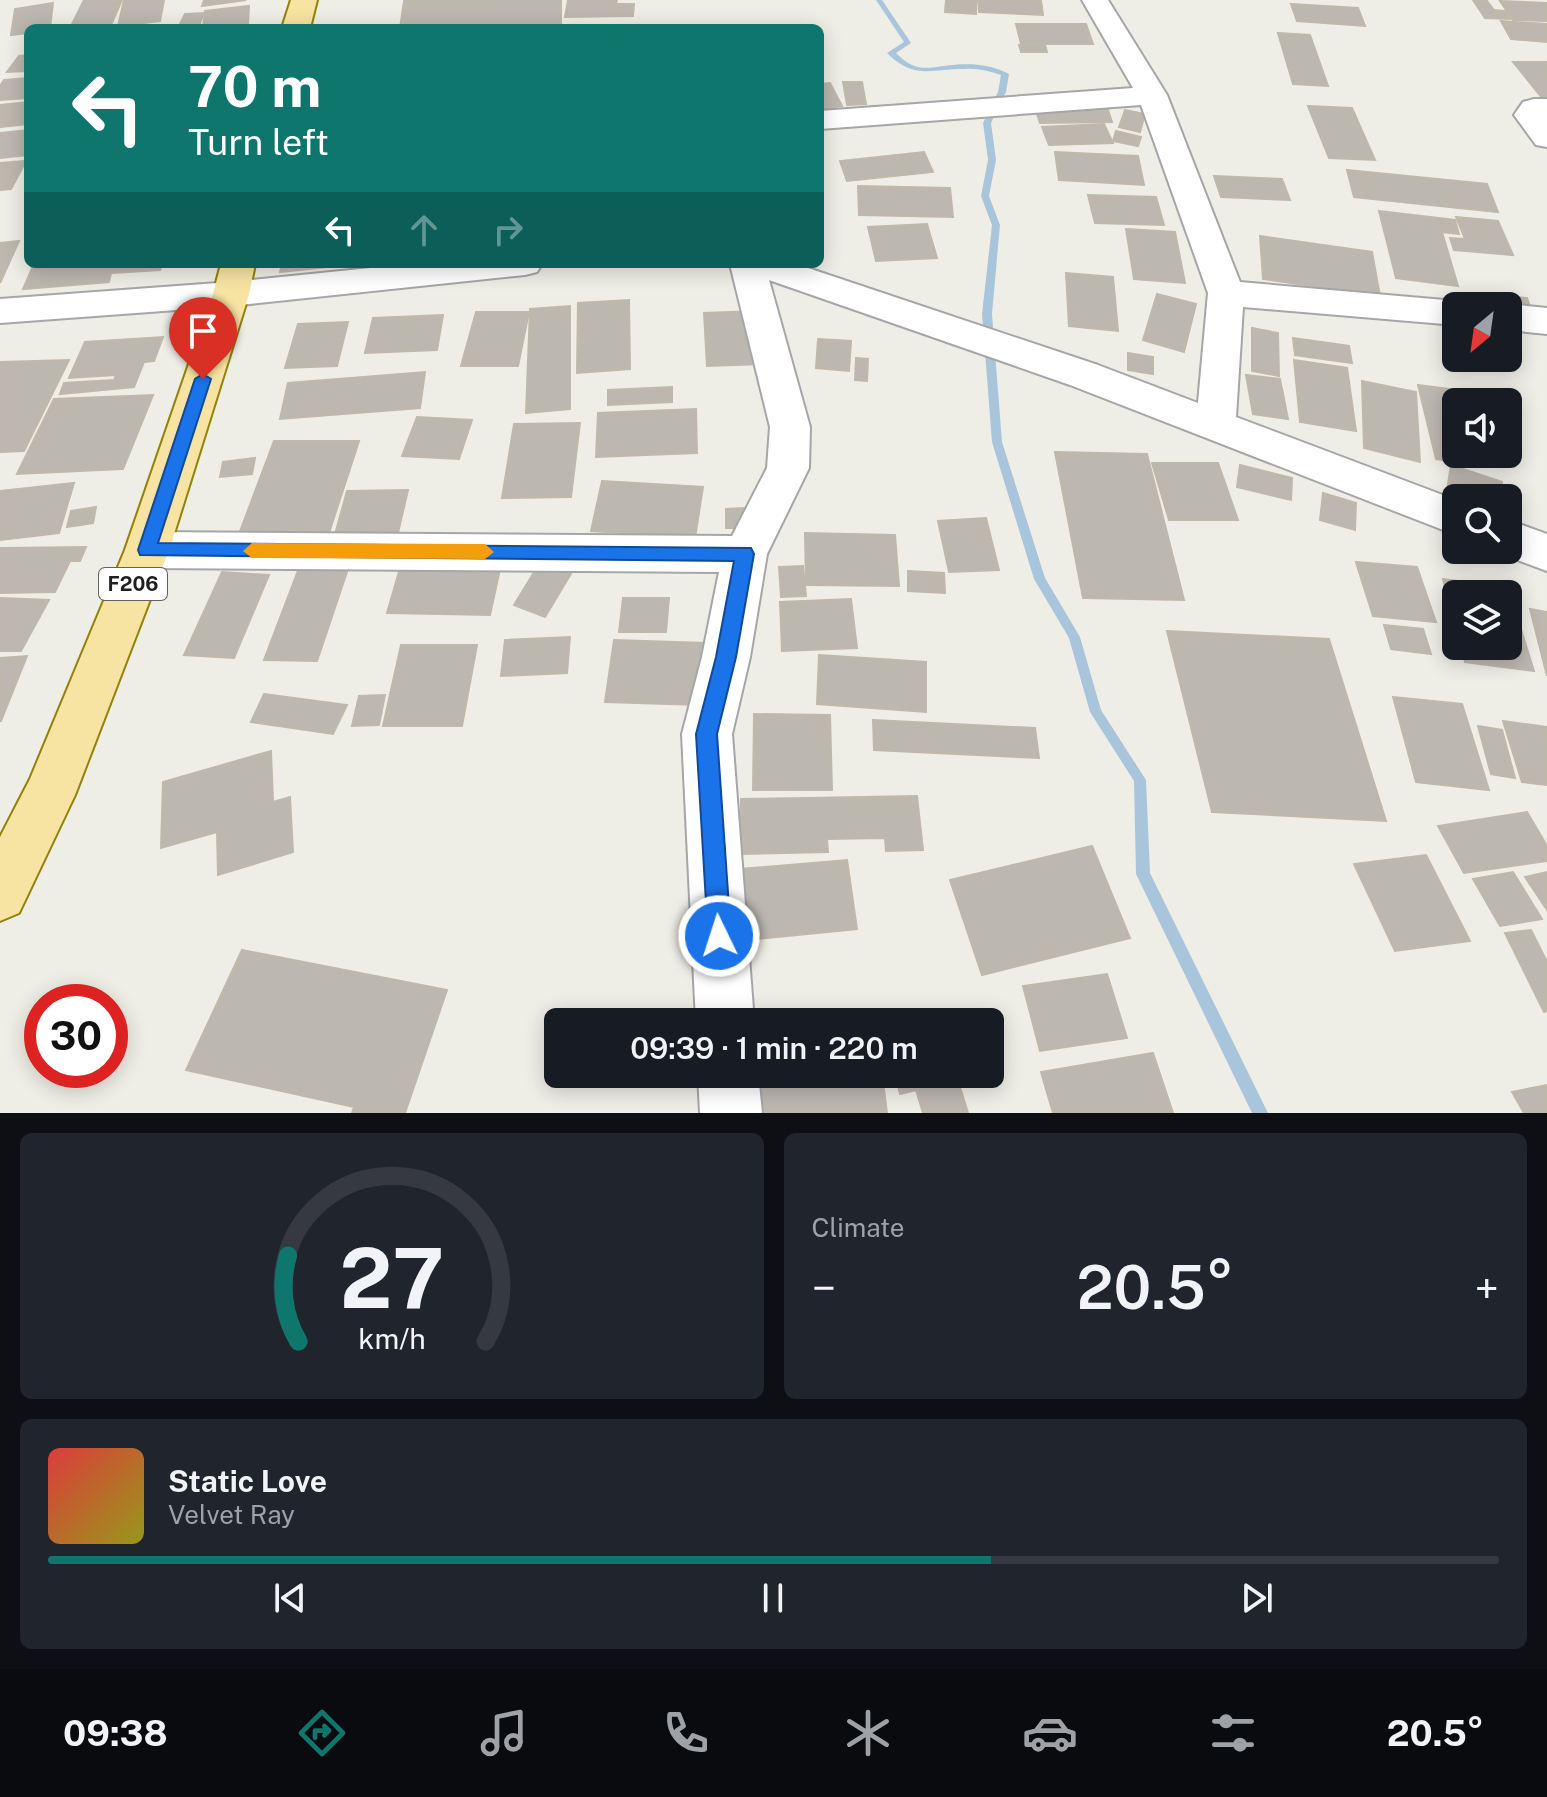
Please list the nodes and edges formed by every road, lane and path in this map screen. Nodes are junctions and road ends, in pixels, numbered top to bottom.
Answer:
1 (304, 0) edge
2 (1095, 0) edge
3 (297, 24) edge
4 (1152, 95) junction
5 (1547, 108) edge
6 (824, 119) edge
7 (1547, 138) edge
8 (448, 268) edge
9 (748, 268) edge
10 (771, 268) edge
11 (235, 279) edge
12 (1226, 293) junction
13 (0, 311) edge
14 (1442, 312) edge
15 (1522, 318) edge
16 (1547, 321) edge
17 (1216, 426) junction
18 (1442, 513) edge
19 (1522, 543) edge
20 (147, 550) junction
21 (1547, 553) edge
22 (745, 554) junction
23 (0, 894) edge
24 (724, 1008) edge
25 (729, 1088) edge
26 (731, 1113) edge

1 - 3 main road
2 - 4 street
4 - 6 street
4 - 12 street
5 - 7 street
8 - 11 street
9 - 22 street
10 - 17 street
11 - 13 street
11 - 20 main road, F206
12 - 14 street
12 - 17 street
15 - 16 street
17 - 18 street
19 - 21 street
20 - 22 street
20 - 23 main road, F206
22 - 24 street
25 - 26 street

